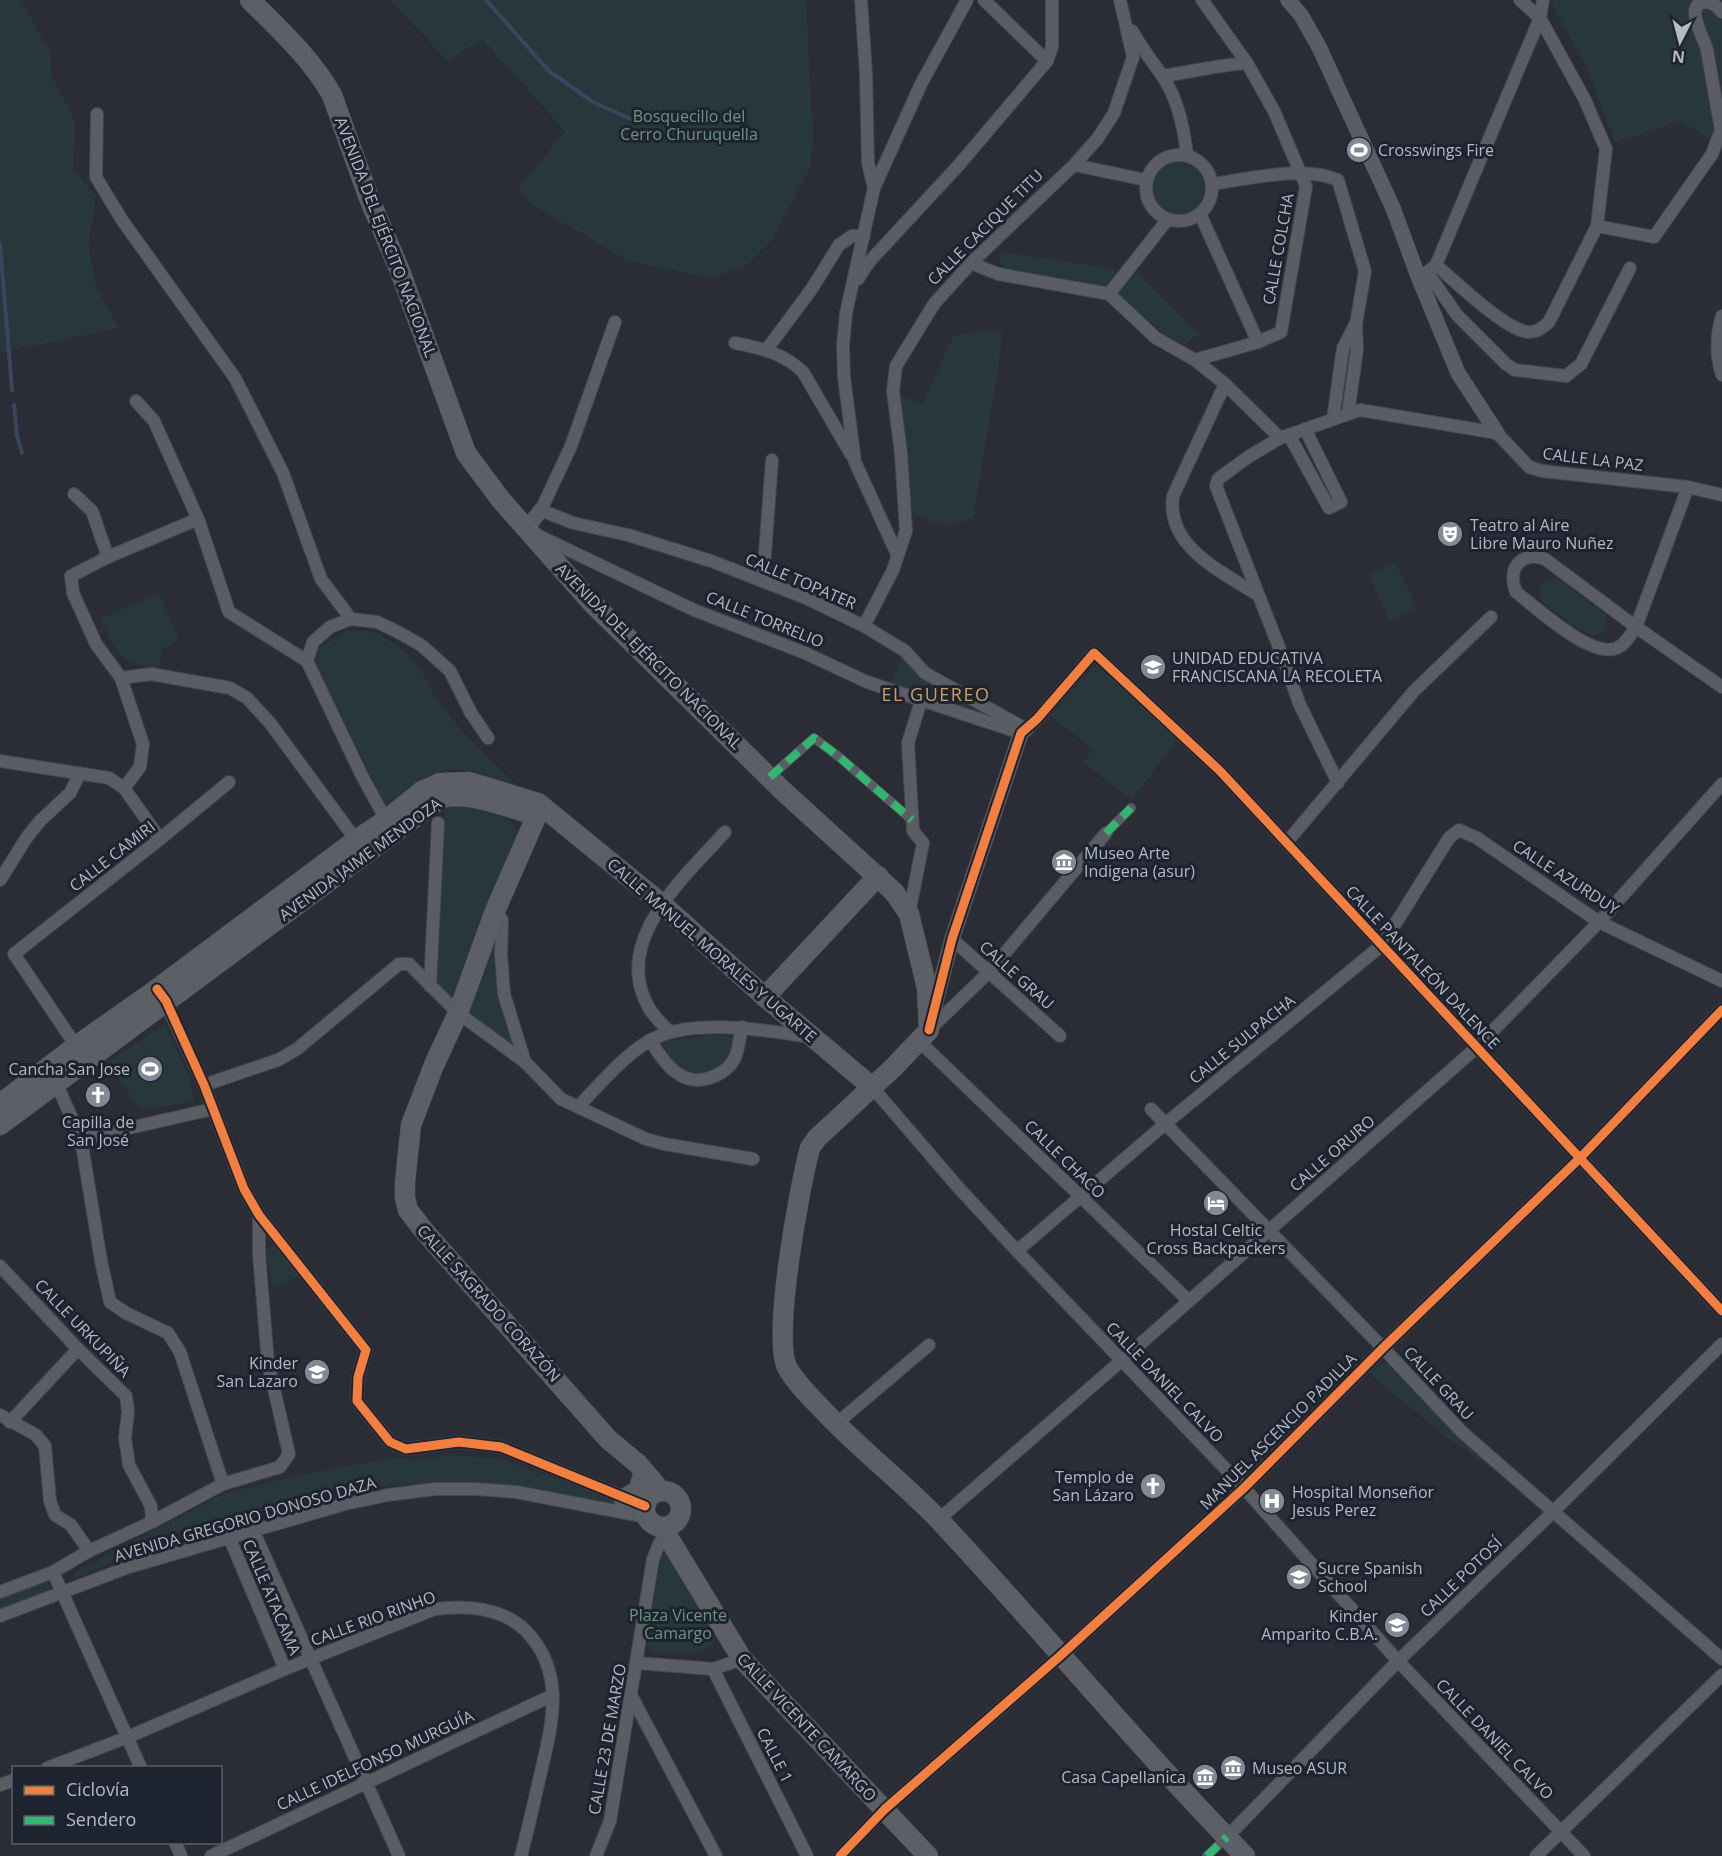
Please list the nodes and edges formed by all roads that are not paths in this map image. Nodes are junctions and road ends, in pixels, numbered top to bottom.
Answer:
1 (250, 0) edge
2 (861, 0) edge
3 (967, 0) edge
4 (984, 0) edge
5 (1052, 0) edge
6 (1120, 0) edge
7 (1202, 0) edge
8 (1288, 0) edge
9 (1520, 0) edge
10 (1543, 0) edge
11 (1722, 12) edge
12 (1540, 18) junction
13 (1127, 22) junction
14 (1047, 61) junction
15 (1247, 63) junction
16 (1162, 76) junction
17 (97, 114) dead end
18 (1187, 155) junction
19 (1074, 165) junction
20 (1302, 172) junction
21 (1146, 180) junction
22 (1212, 184) junction
23 (874, 188) junction
24 (1200, 214) junction
25 (1168, 219) junction
26 (1597, 226) junction
27 (864, 236) junction
28 (971, 263) junction
29 (1630, 268) dead end
30 (1427, 271) junction
31 (854, 285) junction
32 (1109, 294) junction
33 (1722, 316) edge
34 (615, 322) dead end
35 (1356, 324) junction
36 (1258, 342) junction
37 (735, 343) dead end
38 (767, 349) junction
39 (1194, 360) junction
40 (1722, 375) edge
41 (1225, 384) junction
42 (136, 401) dead end
43 (1348, 414) junction
44 (1333, 419) junction
45 (1305, 429) junction
46 (1497, 433) junction
47 (1285, 436) junction
48 (772, 460) dead end
49 (855, 462) junction
50 (1688, 487) junction
51 (74, 495) dead end
52 (1722, 495) edge
53 (541, 510) junction
54 (198, 519) junction
55 (526, 529) junction
56 (897, 554) junction
57 (108, 557) junction
58 (763, 580) junction
59 (1257, 595) junction
60 (1491, 616) dead end
61 (351, 620) junction
62 (864, 626) junction
63 (1636, 627) junction
64 (307, 661) junction
65 (121, 678) junction
66 (1722, 687) edge
67 (921, 701) junction
68 (1023, 731) junction
69 (488, 738) dead end
70 (0, 761) edge
71 (79, 775) junction
72 (770, 777) junction
73 (229, 782) dead end
74 (1338, 783) junction
75 (1722, 784) edge
76 (124, 788) junction
77 (1131, 808) dead end
78 (544, 814) junction
79 (386, 820) junction
80 (912, 820) junction
81 (438, 823) dead end
82 (1459, 830) joint
83 (725, 832) dead end
84 (1106, 833) joint
85 (160, 839) junction
86 (356, 840) junction
87 (1287, 842) junction
88 (878, 876) junction
89 (0, 880) edge
90 (662, 904) junction
91 (495, 911) junction
92 (909, 915) junction
93 (1599, 921) junction
94 (952, 939) junction
95 (1382, 945) junction
96 (989, 972) junction
97 (1722, 981) edge
98 (430, 986) junction
99 (161, 995) junction
100 (765, 997) junction
101 (1722, 1010) edge
102 (458, 1013) junction
103 (742, 1027) junction
104 (670, 1032) junction
105 (924, 1036) junction
106 (1060, 1036) dead end
107 (813, 1037) junction
108 (650, 1040) junction
109 (76, 1046) junction
110 (1476, 1048) junction
111 (525, 1062) junction
112 (52, 1074) junction
113 (204, 1084) junction
114 (872, 1087) junction
115 (0, 1104) edge
116 (578, 1107) junction
117 (213, 1109) junction
118 (1151, 1109) dead end
119 (1165, 1124) junction
120 (0, 1125) edge
121 (81, 1139) junction
122 (1581, 1157) junction
123 (753, 1159) dead end
124 (1081, 1197) junction
125 (259, 1215) junction
126 (1268, 1231) junction
127 (1017, 1251) junction
128 (0, 1266) edge
129 (1188, 1300) junction
130 (1722, 1311) edge
131 (1722, 1344) edge
132 (929, 1345) dead end
133 (1383, 1348) junction
134 (78, 1349) junction
135 (1121, 1361) junction
136 (5, 1419) edge
137 (836, 1424) junction
138 (644, 1471) junction
139 (223, 1484) junction
140 (1244, 1488) junction
141 (661, 1491) junction
142 (624, 1498) junction
143 (1554, 1511) junction
144 (938, 1520) junction
145 (152, 1522) junction
146 (659, 1522) junction
147 (253, 1530) junction
148 (229, 1537) junction
149 (89, 1551) junction
150 (53, 1572) junction
151 (0, 1592) edge
152 (63, 1594) junction
153 (0, 1616) edge
154 (1060, 1656) junction
155 (310, 1658) junction
156 (742, 1659) junction
157 (1722, 1659) edge
158 (1398, 1661) junction
159 (638, 1663) junction
160 (285, 1669) junction
161 (713, 1669) junction
162 (1722, 1675) edge
163 (553, 1695) junction
164 (632, 1697) junction
165 (128, 1737) junction
166 (50, 1766) edge
167 (141, 1766) edge
168 (366, 1782) junction
169 (885, 1809) junction
170 (1561, 1831) junction
171 (1227, 1837) junction
172 (844, 1855) edge
173 (211, 1856) edge
174 (399, 1856) edge
175 (522, 1856) edge
176 (596, 1856) edge
177 (717, 1856) edge
178 (807, 1856) edge
179 (928, 1856) edge
180 (1207, 1856) edge
181 (1245, 1856) edge
182 (1536, 1856) edge
183 (1584, 1856) edge

1 - 55 main road, AVENIDA DEL EJÉRCITO NACIONAL
2 - 23 street
3 - 23 street
4 - 14 street
5 - 14 street
6 - 13 street, CALLE CACIQUE TITU
7 - 15 street
8 - 30 street
9 - 12 street
10 - 12 street
11 - 26 street
12 - 26 street
12 - 30 street
13 - 16 street
13 - 19 street, CALLE CACIQUE TITU
14 - 31 street
15 - 16 street
15 - 20 street
16 - 18 street
17 - 61 street
18 - 21 street
18 - 22 street
19 - 21 street
19 - 28 street, CALLE CACIQUE TITU
20 - 22 street
20 - 35 street
20 - 36 street, CALLE COLCHA
21 - 25 street
22 - 24 street
23 - 27 street
24 - 25 street
24 - 36 street
25 - 32 street
26 - 30 street
27 - 31 street
27 - 38 street
28 - 32 street
28 - 56 street, CALLE CACIQUE TITU
29 - 30 street
30 - 46 street
31 - 49 street
32 - 39 street
33 - 40 street
34 - 53 street
35 - 43 street
35 - 44 street
36 - 39 street
37 - 38 street
38 - 49 street
39 - 41 street
41 - 47 street
41 - 59 street
42 - 54 street
43 - 44 street
43 - 46 street
44 - 45 street
45 - 47 street
45 - 47 street
46 - 50 street, CALLE LA PAZ
47 - 59 street
48 - 58 street
49 - 56 street
50 - 52 street, CALLE LA PAZ
50 - 63 street
51 - 57 street
53 - 55 street
53 - 58 street, CALLE TOPATER
54 - 57 street
54 - 64 street
55 - 67 street, CALLE TORRELIO
55 - 72 main road, AVENIDA DEL EJÉRCITO NACIONAL
56 - 62 street, CALLE CACIQUE TITU
57 - 65 street
58 - 62 street, CALLE TOPATER
59 - 74 street
60 - 74 street
61 - 64 street
61 - 69 street
62 - 68 street, CALLE TOPATER
63 - 63 street
63 - 66 street
64 - 79 street
65 - 76 street
65 - 86 street
67 - 68 street, CALLE TORRELIO
67 - 80 street
68 - 87 street, CALLE PANTALEÓN DALENCE
68 - 94 street
70 - 71 street
71 - 76 street
71 - 89 street
72 - 80 street
72 - 88 main road, AVENIDA DEL EJÉRCITO NACIONAL
73 - 85 street, CALLE CAMIRI
74 - 87 street
75 - 93 street, CALLE ORURO
76 - 85 street
77 - 84 street
78 - 79 main road, AVENIDA JAIME MENDOZA
78 - 90 main road, CALLE MANUEL MORALES Y UGARTE
78 - 91 main road, CALLE SAGRADO CORAZÓN
78 - 99 main road, AVENIDA JAIME MENDOZA
79 - 86 main road, AVENIDA JAIME MENDOZA
80 - 92 street
81 - 98 street
82 - 93 street, CALLE AZURDUY
82 - 95 street, CALLE SULPACHA
83 - 90 street
84 - 96 street
85 - 109 street, CALLE CAMIRI
86 - 99 main road, AVENIDA JAIME MENDOZA
87 - 95 street, CALLE PANTALEÓN DALENCE
88 - 92 main road, AVENIDA DEL EJÉRCITO NACIONAL
88 - 100 main road
90 - 100 main road, CALLE MANUEL MORALES Y UGARTE
90 - 104 street
91 - 102 main road, CALLE SAGRADO CORAZÓN
91 - 111 street
92 - 105 main road, AVENIDA DEL EJÉRCITO NACIONAL
93 - 97 street, CALLE AZURDUY
93 - 110 street, CALLE ORURO
94 - 96 street, CALLE GRAU
94 - 105 street
95 - 110 street, CALLE PANTALEÓN DALENCE
95 - 119 street, CALLE SULPACHA
96 - 105 street
96 - 106 street, CALLE GRAU
98 - 102 street
98 - 113 street
99 - 109 main road, AVENIDA JAIME MENDOZA
99 - 112 main road, AVENIDA JAIME MENDOZA
99 - 113 street
100 - 107 main road, CALLE MANUEL MORALES Y UGARTE
101 - 122 street, MANUEL ASCENCIO PADILLA
102 - 111 street
102 - 138 main road, CALLE SAGRADO CORAZÓN
103 - 104 street
103 - 107 street
103 - 108 street
104 - 108 street
105 - 114 main road
105 - 124 street, CALLE CHACO
107 - 114 main road, CALLE MANUEL MORALES Y UGARTE
108 - 116 street
109 - 112 main road, AVENIDA JAIME MENDOZA
110 - 122 street, CALLE PANTALEÓN DALENCE
110 - 126 street, CALLE ORURO
111 - 116 street
112 - 115 main road, AVENIDA JAIME MENDOZA
112 - 120 main road, AVENIDA JAIME MENDOZA
112 - 121 street
113 - 117 street
114 - 127 street, CALLE DANIEL CALVO
114 - 137 main road
116 - 123 street
117 - 121 street
117 - 125 street
118 - 119 street, CALLE GRAU
119 - 124 street, CALLE SULPACHA
119 - 126 street, CALLE GRAU
121 - 139 street
122 - 130 street, CALLE PANTALEÓN DALENCE
122 - 133 street, MANUEL ASCENCIO PADILLA
124 - 127 street, CALLE SULPACHA
124 - 129 street, CALLE CHACO
125 - 139 street, AVENIDA GREGORIO DONOSO DAZA
125 - 142 street
126 - 129 street, CALLE ORURO
126 - 133 street, CALLE GRAU
127 - 135 street, CALLE DANIEL CALVO
128 - 134 street, CALLE URKUPIÑA
129 - 135 street, CALLE ORURO
131 - 143 street, CALLE POTOSÍ
132 - 137 street
133 - 140 street, MANUEL ASCENCIO PADILLA
133 - 143 street, CALLE GRAU
134 - 136 street
134 - 145 street, CALLE URKUPIÑA
135 - 140 street, CALLE DANIEL CALVO
135 - 144 street, CALLE ORURO
136 - 149 street
137 - 144 main road
138 - 141 main road, CALLE SAGRADO CORAZÓN
138 - 142 main road
139 - 145 street, AVENIDA GREGORIO DONOSO DAZA
140 - 154 street, MANUEL ASCENCIO PADILLA
140 - 158 street, CALLE DANIEL CALVO
141 - 146 main road
141 - 146 main road, CALLE SAGRADO CORAZÓN
142 - 146 street
143 - 157 street, CALLE GRAU
143 - 158 street, CALLE POTOSÍ
144 - 154 main road
145 - 149 street, AVENIDA GREGORIO DONOSO DAZA
146 - 147 street, AVENIDA GREGORIO DONOSO DAZA
146 - 156 main road, CALLE VICENTE CAMARGO
146 - 159 street, CALLE 23 DE MARZO
147 - 148 street, AVENIDA GREGORIO DONOSO DAZA
147 - 155 street, CALLE ATACAMA
148 - 152 street, AVENIDA GREGORIO DONOSO DAZA
148 - 160 street, CALLE ATACAMA
149 - 150 street, AVENIDA GREGORIO DONOSO DAZA
150 - 151 street, AVENIDA GREGORIO DONOSO DAZA
150 - 152 street
152 - 153 street, AVENIDA GREGORIO DONOSO DAZA
152 - 165 street
154 - 169 street, MANUEL ASCENCIO PADILLA
154 - 171 main road
155 - 160 street, CALLE RIO RINHO
155 - 163 street, CALLE RIO RINHO
155 - 168 street, CALLE ATACAMA
156 - 161 street
156 - 169 main road, CALLE VICENTE CAMARGO
158 - 170 street, CALLE DANIEL CALVO
158 - 171 street, CALLE POTOSÍ
159 - 161 street
159 - 164 street, CALLE 23 DE MARZO
160 - 165 street, CALLE RIO RINHO
161 - 178 street, CALLE 1
162 - 170 street
163 - 168 street, CALLE IDELFONSO MURGUÍA
163 - 175 street, CALLE RIO RINHO
164 - 176 street, CALLE 23 DE MARZO
164 - 177 street
165 - 166 street, CALLE RIO RINHO
165 - 167 street
168 - 173 street, CALLE IDELFONSO MURGUÍA
168 - 174 street, CALLE ATACAMA
169 - 172 street, MANUEL ASCENCIO PADILLA
169 - 179 main road, CALLE VICENTE CAMARGO
170 - 182 street
170 - 183 street, CALLE DANIEL CALVO
171 - 180 street
171 - 181 main road

